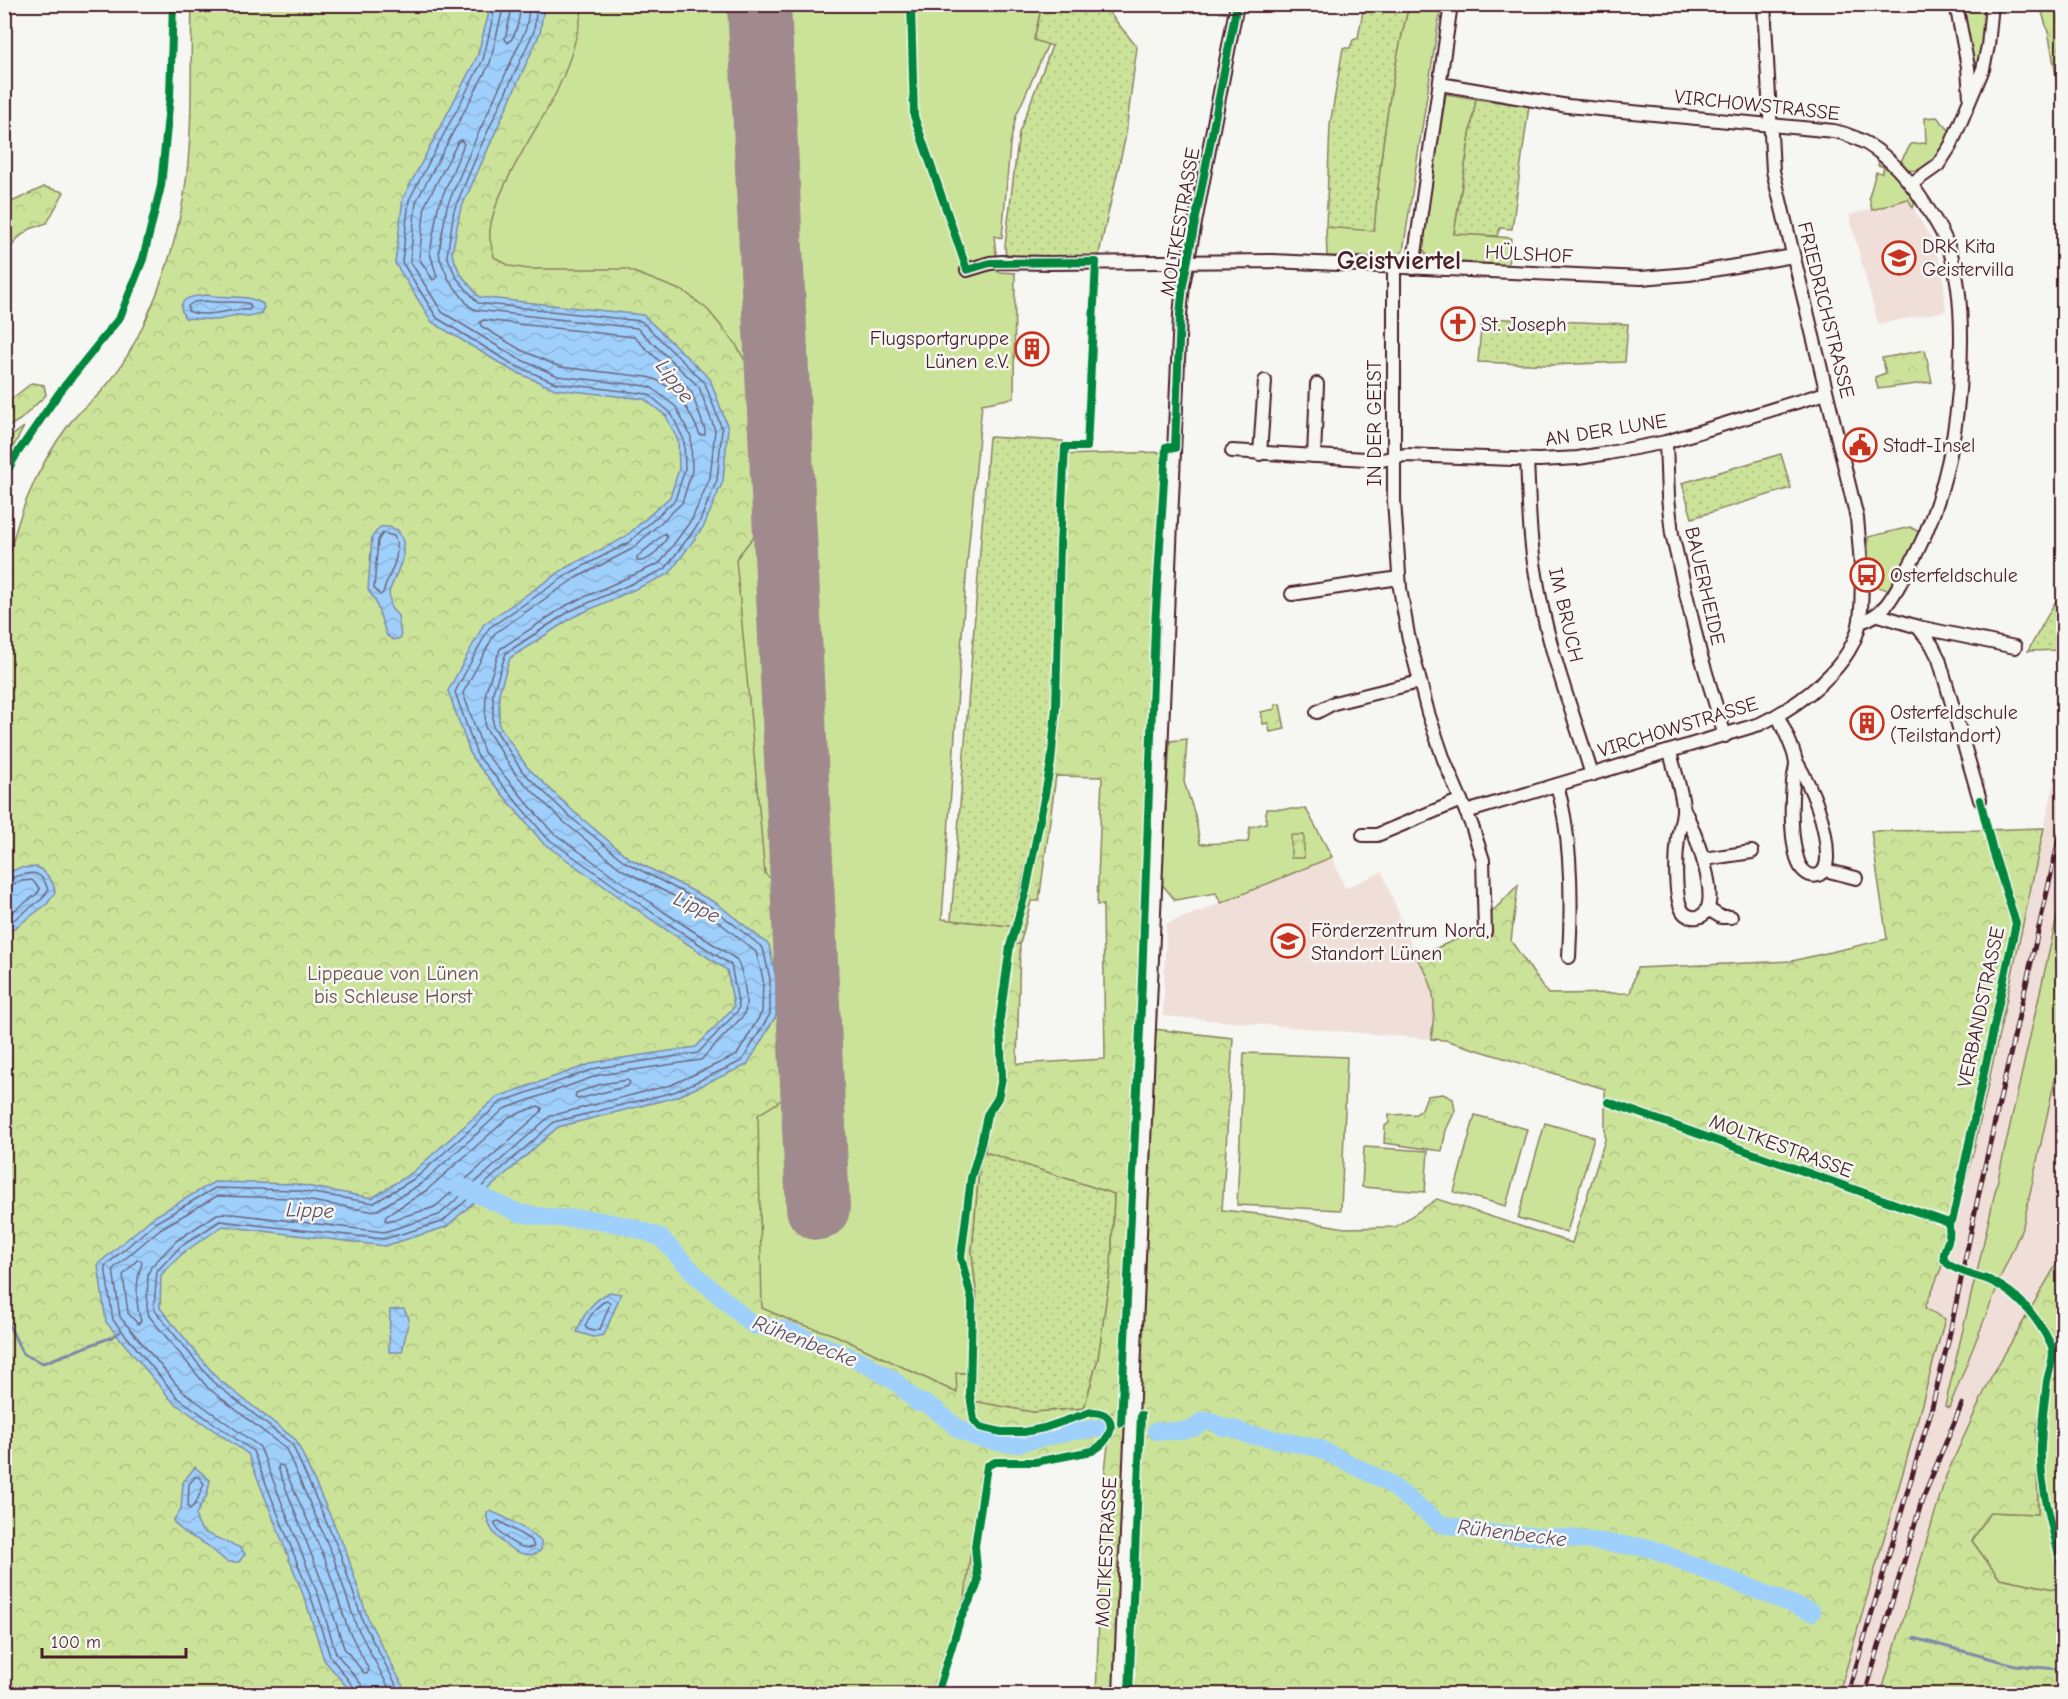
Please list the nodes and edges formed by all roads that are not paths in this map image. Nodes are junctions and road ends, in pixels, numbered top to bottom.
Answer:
1 (1237, 4) edge
2 (1451, 4) edge
3 (1764, 4) edge
4 (1956, 4) edge
5 (1992, 4) edge
6 (1440, 84) junction
7 (1970, 102) junction
8 (1771, 124) junction
9 (1911, 184) junction
10 (1793, 256) junction
11 (1189, 261) junction
12 (1394, 267) junction
13 (1413, 268) junction
14 (967, 270) dead end
15 (1265, 381) dead end
16 (1317, 384) dead end
17 (1826, 393) junction
18 (1666, 442) junction
19 (1232, 452) dead end
20 (1260, 454) junction
21 (1314, 456) junction
22 (1394, 458) junction
23 (1527, 460) junction
24 (1399, 578) junction
25 (1292, 594) dead end
26 (1878, 615) junction
27 (1860, 622) junction
28 (1918, 627) junction
29 (2015, 647) dead end
30 (1419, 682) junction
31 (1317, 712) dead end
32 (1778, 716) junction
33 (1725, 736) junction
34 (1670, 752) junction
35 (1796, 761) junction
36 (1592, 775) junction
37 (1557, 785) junction
38 (1461, 800) junction
39 (1980, 800) dead end
40 (1683, 807) junction
41 (1466, 812) junction
42 (1362, 835) dead end
43 (1752, 852) dead end
44 (1704, 859) junction
45 (1825, 870) junction
46 (1856, 878) dead end
47 (1708, 909) junction
48 (1731, 916) dead end
49 (1485, 932) dead end
50 (1569, 957) dead end
51 (1120, 1695) edge

1 - 11 street, MOLTKESTRASSE
2 - 6 street
3 - 8 street, FRIEDRICHSTRASSE
4 - 7 street
5 - 7 street
6 - 8 street, VIRCHOWSTRASSE
6 - 13 street
7 - 9 street
8 - 9 street, VIRCHOWSTRASSE
8 - 10 street, FRIEDRICHSTRASSE
9 - 26 street, VIRCHOWSTRASSE
10 - 13 street, HÜLSHOF
10 - 17 street, FRIEDRICHSTRASSE
11 - 12 street, HÜLSHOF
11 - 14 street, MOLTKESTRASSE
11 - 51 street, MOLTKESTRASSE
12 - 13 street, HÜLSHOF
12 - 22 street, IN DER GEIST
15 - 20 street
16 - 21 street
17 - 18 street, AN DER LUNE
17 - 27 street, FRIEDRICHSTRASSE
18 - 23 street, AN DER LUNE
18 - 33 street, BAUERHEIDE
19 - 20 street, AN DER LUNE
20 - 21 street, AN DER LUNE
21 - 22 street, AN DER LUNE
22 - 23 street, AN DER LUNE
22 - 24 street, IN DER GEIST
23 - 36 street, IM BRUCH
24 - 25 street
24 - 30 street, IN DER GEIST
26 - 27 street
26 - 28 street
27 - 32 street, VIRCHOWSTRASSE
28 - 29 street
28 - 39 street
30 - 31 street
30 - 38 street, IN DER GEIST
32 - 33 street, VIRCHOWSTRASSE
32 - 35 street
33 - 34 street, VIRCHOWSTRASSE
34 - 36 street, VIRCHOWSTRASSE
34 - 40 street
35 - 45 street
35 - 45 street
36 - 37 street, VIRCHOWSTRASSE
37 - 41 street, VIRCHOWSTRASSE
37 - 50 street
38 - 41 street, IN DER GEIST
38 - 42 street
40 - 44 street
40 - 47 street
41 - 49 street, IN DER GEIST
43 - 44 street
44 - 47 street
45 - 46 street
47 - 48 street

